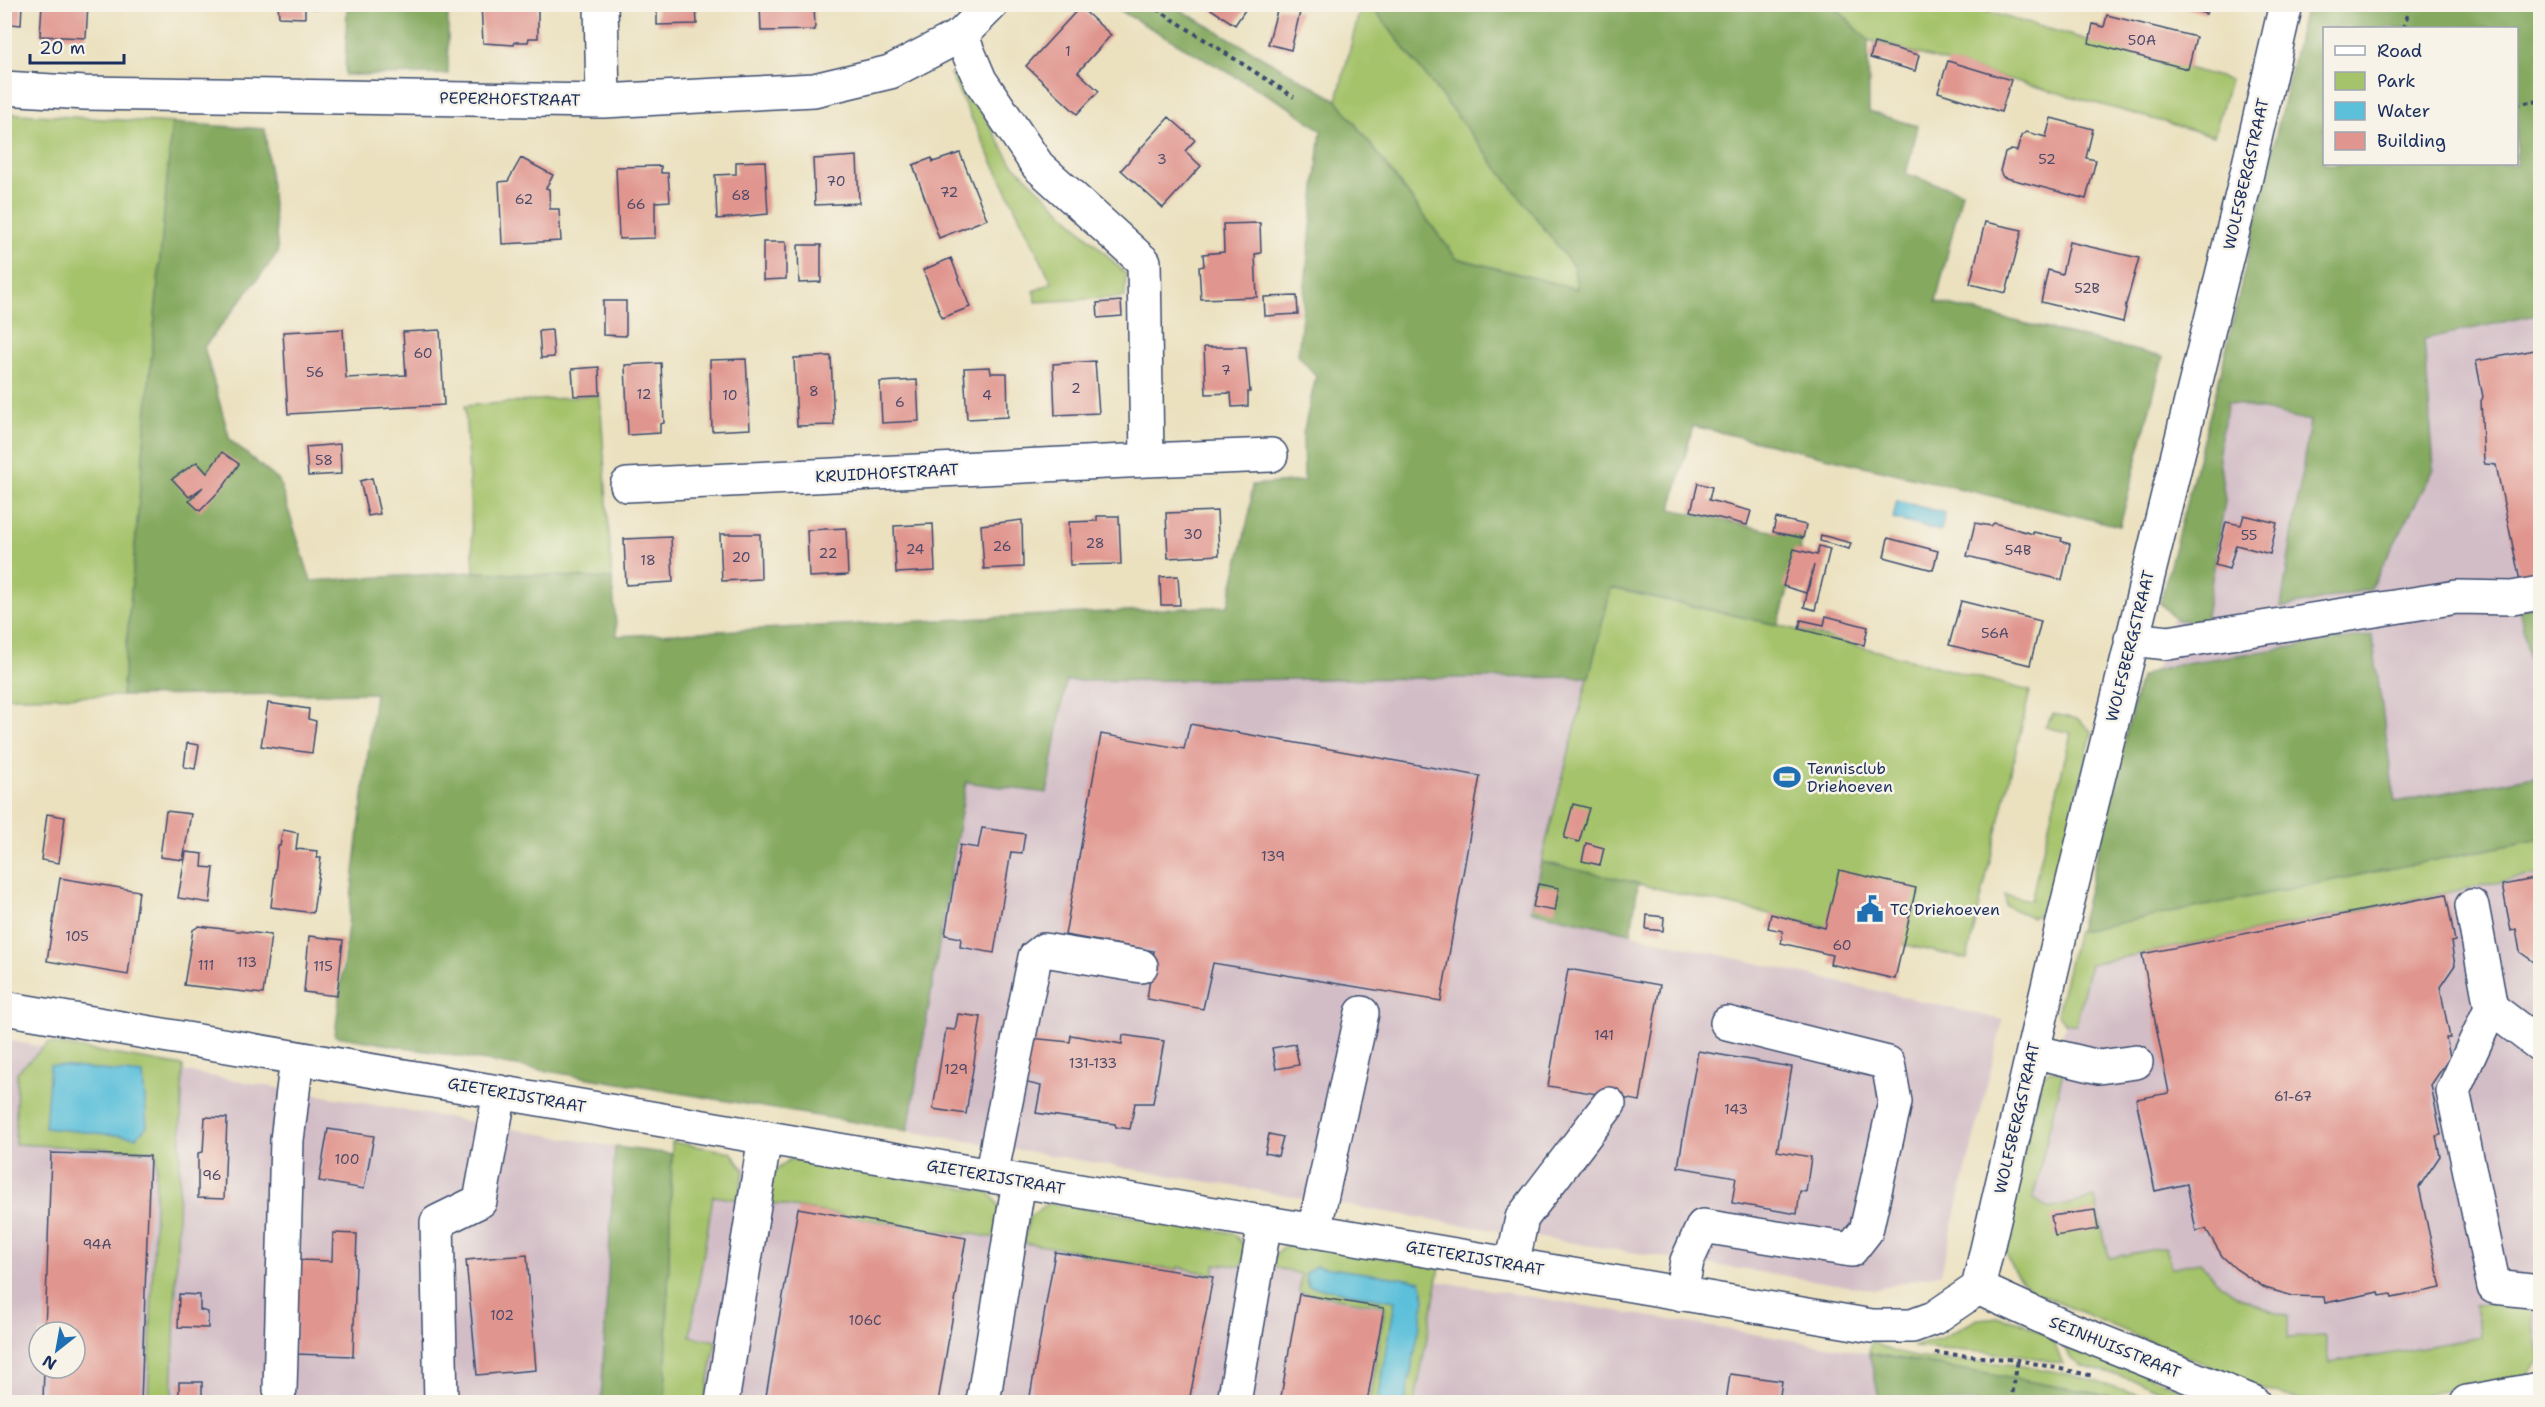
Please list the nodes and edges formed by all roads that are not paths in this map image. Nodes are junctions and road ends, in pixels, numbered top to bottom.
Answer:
1 (602, 4) edge
2 (992, 4) edge
3 (2286, 4) edge
4 (961, 35) junction
5 (4, 88) edge
6 (603, 101) junction
7 (1271, 455) dead end
8 (1147, 460) junction
9 (627, 485) dead end
10 (2541, 593) edge
11 (2132, 639) junction
12 (2472, 906) dead end
13 (1140, 966) dead end
14 (2492, 1008) junction
15 (5, 1010) edge
16 (1362, 1013) dead end
17 (1727, 1023) dead end
18 (2541, 1045) edge
19 (2033, 1051) junction
20 (297, 1058) junction
21 (2136, 1062) dead end
22 (500, 1092) junction
23 (1609, 1104) dead end
24 (765, 1137) junction
25 (1005, 1178) junction
26 (1265, 1222) junction
27 (1314, 1231) junction
28 (1512, 1265) junction
29 (1978, 1288) junction
30 (2541, 1292) edge
31 (1681, 1294) junction
32 (280, 1389) dead end
33 (2541, 1389) edge
34 (441, 1402) edge
35 (722, 1402) edge
36 (983, 1402) edge
37 (1234, 1402) edge
38 (2253, 1402) edge
39 (2467, 1402) edge

1 - 6 street
2 - 4 street, PEPERHOFSTRAAT
3 - 11 street, WOLFSBERGSTRAAT
4 - 6 street, PEPERHOFSTRAAT
4 - 8 street
5 - 6 street, PEPERHOFSTRAAT
7 - 8 street, KRUIDHOFSTRAAT
8 - 9 street, KRUIDHOFSTRAAT
10 - 11 street
11 - 19 street, WOLFSBERGSTRAAT
12 - 14 street
13 - 25 street
14 - 18 street
14 - 30 street
15 - 20 street, GIETERIJSTRAAT
16 - 27 street
17 - 31 street
19 - 21 street
19 - 29 street, WOLFSBERGSTRAAT
20 - 22 street, GIETERIJSTRAAT
20 - 32 street
22 - 24 street, GIETERIJSTRAAT
22 - 34 street
23 - 28 street
24 - 25 street, GIETERIJSTRAAT
24 - 35 street
25 - 26 street, GIETERIJSTRAAT
25 - 36 street
26 - 27 street, GIETERIJSTRAAT
26 - 37 street
27 - 28 street, GIETERIJSTRAAT
28 - 31 street, GIETERIJSTRAAT
29 - 31 street, GIETERIJSTRAAT
29 - 38 street, SEINHUISSTRAAT
33 - 39 street

